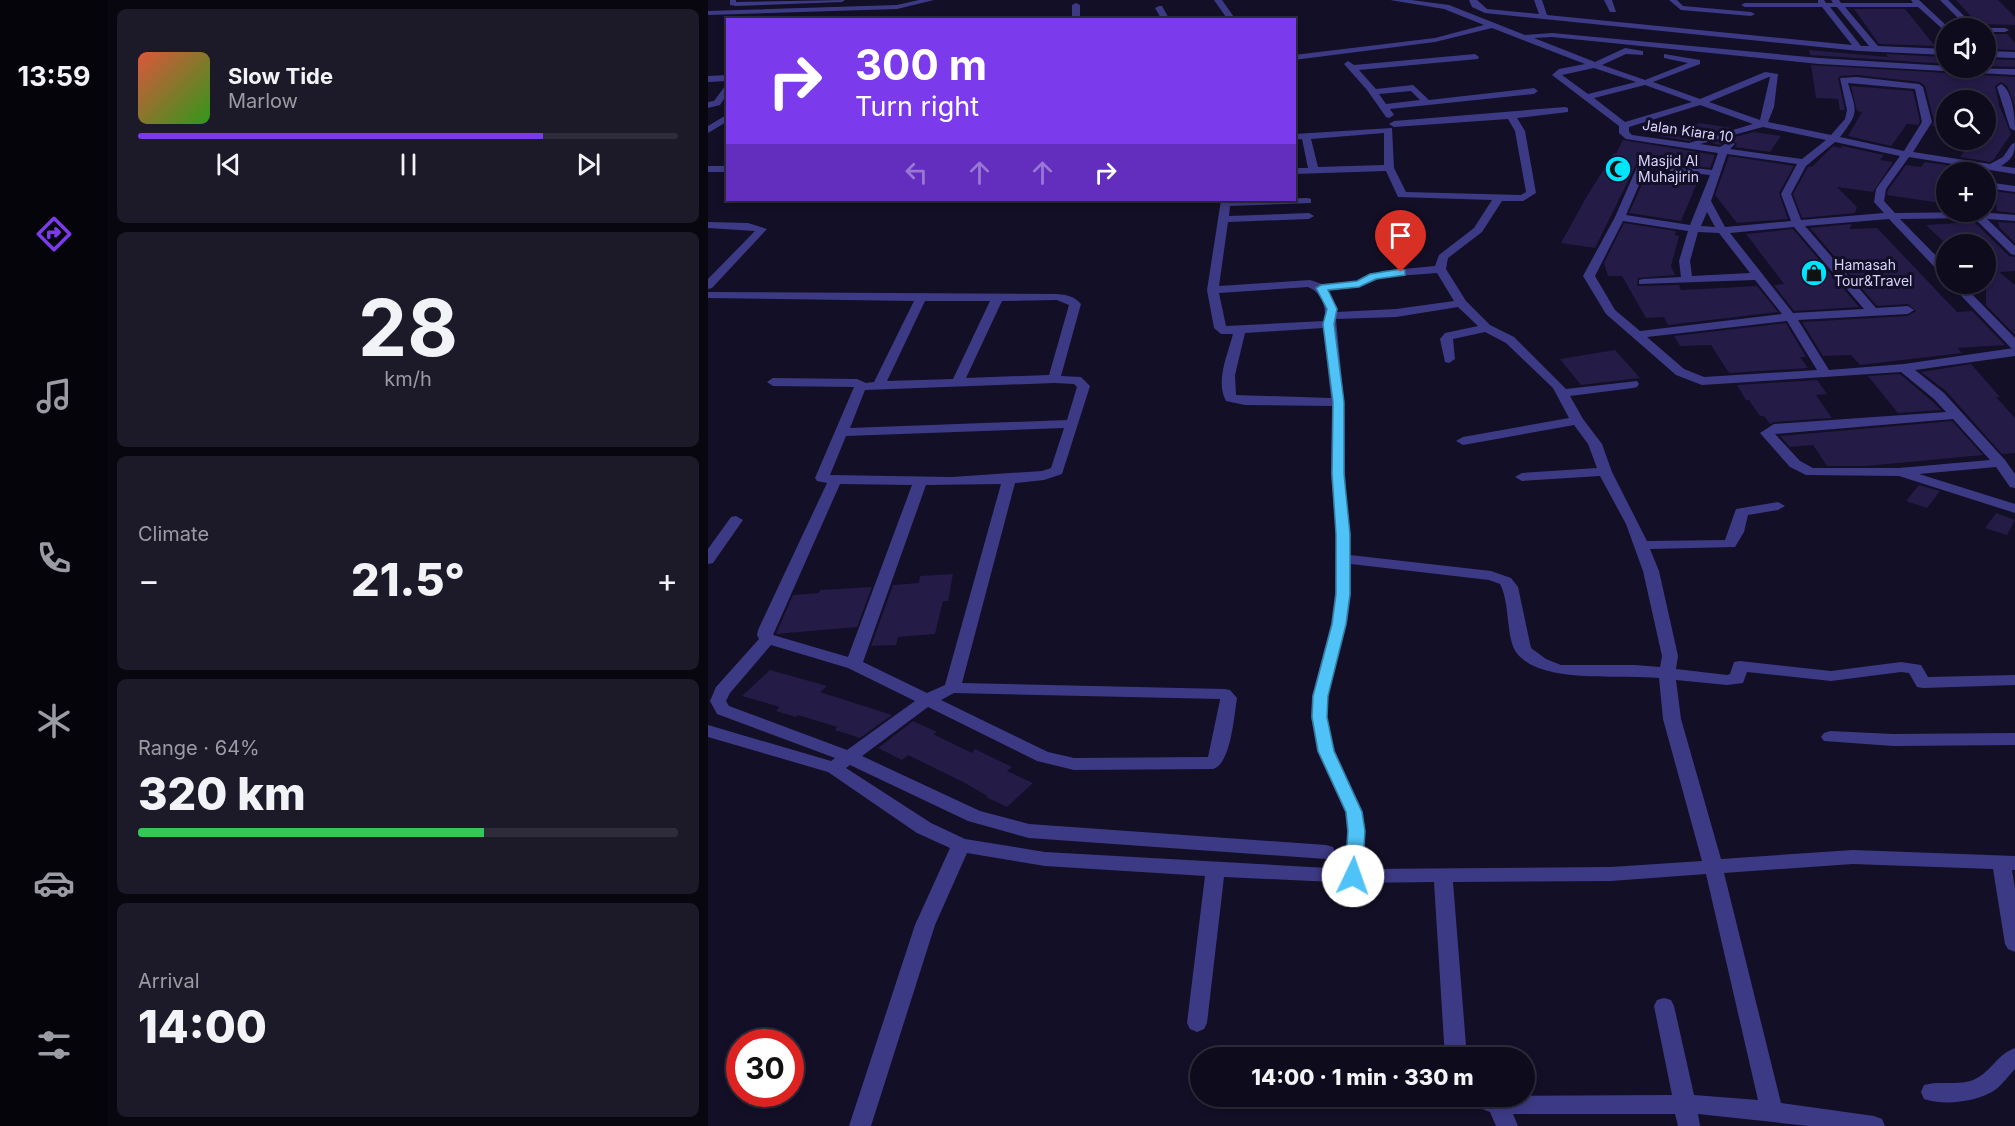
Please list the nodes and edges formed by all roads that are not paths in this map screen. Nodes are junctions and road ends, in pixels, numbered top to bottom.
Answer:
1 (733, 0) edge
2 (842, 0) edge
3 (930, 0) edge
4 (1218, 0) edge
5 (1394, 0) edge
6 (1473, 0) edge
7 (1538, 0) edge
8 (1608, 0) edge
9 (1673, 0) edge
10 (1944, 0) edge
11 (763, 3) junction
12 (1743, 3) edge
13 (1822, 3) edge
14 (1837, 3) edge
15 (1917, 3) edge
16 (1076, 5) dead end
17 (1159, 8) dead end
18 (1613, 10) dead end
19 (758, 11) junction
20 (865, 11) junction
21 (708, 13) edge
22 (881, 15) dead end
23 (1544, 17) junction
24 (831, 18) edge
25 (1076, 18) edge
26 (1165, 18) edge
27 (1231, 18) edge
28 (1962, 18) edge
29 (1936, 20) edge
30 (1493, 25) junction
31 (1996, 30) edge
32 (2005, 30) dead end
33 (1522, 37) junction
34 (1859, 48) junction
35 (1875, 48) junction
36 (1936, 51) edge
37 (1336, 54) junction
38 (1996, 54) edge
39 (2015, 55) edge
40 (1475, 57) dead end
41 (1296, 58) edge
42 (1594, 65) junction
43 (1352, 68) junction
44 (2015, 72) edge
45 (726, 78) edge
46 (708, 79) edge
47 (1644, 82) junction
48 (2001, 87) dead end
49 (726, 88) edge
50 (1534, 90) dead end
51 (1375, 92) junction
52 (1585, 98) junction
53 (1426, 102) junction
54 (1701, 102) junction
55 (708, 105) edge
56 (1384, 107) junction
57 (2011, 108) edge
58 (1565, 110) dead end
59 (1511, 116) junction
60 (726, 118) edge
61 (1763, 123) junction
62 (726, 124) edge
63 (1624, 125) junction
64 (711, 127) edge
65 (1392, 127) junction
66 (2015, 128) edge
67 (1740, 130) junction
68 (1296, 136) edge
69 (1306, 136) junction
70 (1834, 138) junction
71 (1688, 145) junction
72 (2015, 146) edge
73 (1724, 149) junction
74 (1906, 154) junction
75 (1804, 162) junction
76 (1959, 162) edge
77 (1996, 165) edge
78 (1389, 168) junction
79 (1996, 168) edge
80 (708, 169) edge
81 (726, 169) edge
82 (1314, 170) junction
83 (1296, 171) edge
84 (2015, 171) edge
85 (1715, 173) junction
86 (1996, 186) edge
87 (2015, 189) edge
88 (1499, 198) junction
89 (1226, 201) edge
90 (1307, 201) dead end
91 (1706, 201) junction
92 (1936, 214) edge
93 (1996, 215) edge
94 (1309, 216) dead end
95 (1620, 217) junction
96 (1892, 217) junction
97 (2015, 218) edge
98 (1224, 219) junction
99 (1984, 222) edge
100 (708, 225) edge
101 (1798, 225) junction
102 (1693, 229) junction
103 (1722, 230) junction
104 (2015, 252) edge
105 (1936, 263) edge
106 (1440, 269) junction
107 (1760, 276) junction
108 (1688, 280) junction
109 (1643, 282) dead end
110 (708, 286) edge
111 (1321, 288) junction
112 (1213, 290) junction
113 (1966, 294) edge
114 (708, 296) edge
115 (998, 297) junction
116 (921, 298) junction
117 (1461, 303) junction
118 (1908, 310) dead end
119 (1872, 312) junction
120 (1790, 317) junction
121 (1330, 320) junction
122 (1486, 328) junction
123 (1240, 330) junction
124 (1637, 335) junction
125 (2015, 345) edge
126 (2015, 352) edge
127 (1449, 359) dead end
128 (1904, 368) junction
129 (1825, 373) junction
130 (1054, 379) junction
131 (773, 382) dead end
132 (957, 383) junction
133 (1633, 384) dead end
134 (879, 385) junction
135 (863, 386) junction
136 (1561, 393) junction
137 (1338, 402) junction
138 (1955, 415) junction
139 (1577, 420) junction
140 (1072, 424) junction
141 (840, 432) junction
142 (1463, 441) dead end
143 (2000, 463) junction
144 (1605, 472) junction
145 (1899, 472) junction
146 (1522, 477) dead end
147 (1009, 478) junction
148 (835, 480) junction
149 (921, 480) junction
150 (2015, 484) edge
151 (1778, 506) dead end
152 (2015, 509) edge
153 (736, 520) dead end
154 (1641, 545) junction
155 (1342, 558) junction
156 (708, 560) edge
157 (768, 639) junction
158 (855, 664) junction
159 (1667, 674) junction
160 (2015, 680) edge
161 (952, 688) junction
162 (927, 700) junction
163 (708, 731) edge
164 (1830, 737) dead end
165 (2015, 739) edge
166 (842, 763) junction
167 (962, 845) junction
168 (1326, 852) dead end
169 (2008, 863) edge
170 (1713, 865) junction
171 (1215, 870) junction
172 (1443, 875) junction
173 (1353, 876) junction
174 (2015, 944) edge
175 (1664, 1006) dead end
176 (1197, 1023) dead end
177 (1455, 1047) edge
178 (2015, 1057) edge
179 (1932, 1092) dead end
180 (1499, 1107) edge
181 (1535, 1107) edge
182 (1772, 1111) junction
183 (1687, 1115) edge
184 (860, 1126) edge
185 (1507, 1126) edge
186 (1874, 1126) edge

1 - 11 lane
2 - 11 lane
3 - 20 street
4 - 27 street
5 - 30 street
6 - 23 street
7 - 23 street
8 - 18 street
9 - 12 street
10 - 28 street
11 - 19 lane
12 - 13 street
13 - 14 street
13 - 34 street
14 - 15 street
14 - 35 street
15 - 29 street
16 - 25 street
17 - 26 street
19 - 20 street
19 - 21 street
20 - 22 street
20 - 24 street
23 - 34 street
30 - 33 street
30 - 37 street
31 - 32 street
33 - 42 street
33 - 44 street
34 - 35 street
35 - 36 street
37 - 41 street
37 - 43 street
38 - 39 street
40 - 43 street
42 - 47 street
42 - 47 street, Jalan Kiara 10
42 - 52 street, Jalan Kiara 10
43 - 51 street
45 - 46 street
47 - 52 street, Jalan Kiara 10
47 - 54 street
48 - 57 street
49 - 55 street
50 - 53 street
51 - 53 street
51 - 56 street
52 - 63 street, Jalan Kiara 10
53 - 56 street
54 - 61 street
54 - 61 street
54 - 63 street
56 - 65 street
57 - 66 street
58 - 59 street
59 - 65 street
59 - 88 street
60 - 64 street
61 - 67 street
61 - 70 street
62 - 64 street
63 - 71 street, Jalan Kiara 10
65 - 69 street
65 - 78 street
67 - 71 street
67 - 73 street
68 - 69 street
69 - 82 street
70 - 74 street
70 - 74 street
70 - 75 street
71 - 73 street, Jalan Kiara 10
72 - 77 street
73 - 75 street, Jalan Kiara 10
73 - 85 street
74 - 76 street
74 - 96 street
75 - 101 street
78 - 82 street
78 - 88 street
79 - 84 street
80 - 81 street
82 - 83 street
85 - 91 street
85 - 95 street
86 - 87 street
88 - 106 street
89 - 90 street
89 - 98 street
91 - 102 street
91 - 103 street
92 - 96 street
93 - 97 street
94 - 98 street
95 - 102 street
95 - 124 street
96 - 101 street
96 - 105 street
98 - 112 street
99 - 104 street
100 - 110 street
101 - 103 street
101 - 119 street
102 - 103 street
102 - 108 street
103 - 107 street
106 - 111 street
106 - 117 street
107 - 108 street
107 - 120 street
108 - 109 street
111 - 112 street
111 - 121 street
112 - 123 street
113 - 125 street
114 - 116 street
115 - 116 street
115 - 130 street
115 - 132 street
116 - 134 street
117 - 121 street
117 - 122 street
118 - 119 street
119 - 120 street
120 - 124 street
120 - 129 street
121 - 123 street
121 - 137 street
122 - 127 street
122 - 136 street
123 - 137 street
124 - 129 street
126 - 128 street
128 - 129 street
128 - 138 street
130 - 132 street
130 - 140 street
131 - 135 street
132 - 134 street
133 - 136 street
134 - 135 street
135 - 141 street
136 - 139 street
137 - 155 street
138 - 143 street
138 - 145 street
139 - 142 street
139 - 144 street
140 - 141 street
140 - 147 street
141 - 148 street
143 - 145 street
143 - 150 street
144 - 146 street
144 - 154 street
145 - 152 street
147 - 149 street
147 - 161 street
148 - 149 street
148 - 157 street
149 - 158 street
151 - 154 street
153 - 156 street
154 - 159 street
155 - 159 street
155 - 173 street
157 - 158 street
157 - 166 street
158 - 162 street
159 - 160 street
159 - 170 street
161 - 162 street
161 - 162 street
162 - 166 street
163 - 166 street
164 - 165 street
166 - 167 street
166 - 168 street
167 - 171 street
167 - 184 street
169 - 170 street
169 - 174 street
170 - 172 street
170 - 182 street
171 - 173 street
171 - 176 street
172 - 173 street
172 - 177 street
175 - 183 street
178 - 179 street
180 - 185 street
181 - 183 street
182 - 183 street
182 - 186 street

